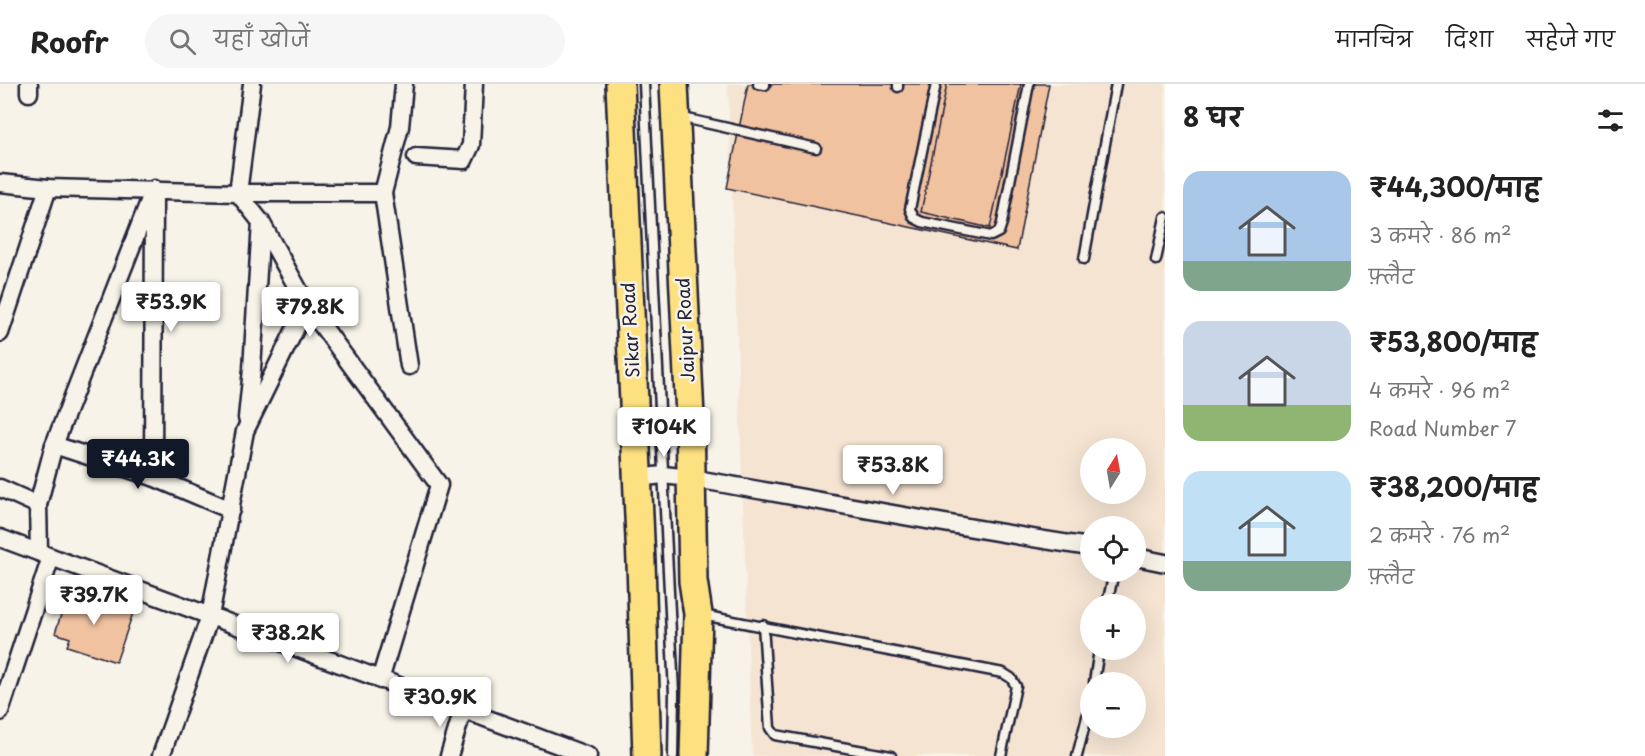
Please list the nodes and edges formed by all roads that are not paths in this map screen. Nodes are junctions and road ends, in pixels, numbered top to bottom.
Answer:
1 (252, 84) edge
2 (404, 84) edge
3 (474, 84) edge
4 (620, 84) edge
5 (644, 84) edge
6 (674, 84) edge
7 (936, 84) edge
8 (1029, 84) edge
9 (1116, 84) edge
10 (675, 116) junction
11 (816, 148) dead end
12 (416, 157) dead end
13 (0, 183) edge
14 (48, 188) junction
15 (154, 189) junction
16 (238, 193) junction
17 (383, 193) junction
18 (1165, 217) edge
19 (261, 222) junction
20 (1084, 260) dead end
21 (1156, 260) dead end
22 (307, 305) junction
23 (0, 333) edge
24 (409, 366) dead end
25 (245, 431) junction
26 (54, 445) junction
27 (650, 476) junction
28 (153, 477) junction
29 (690, 478) junction
30 (0, 488) edge
31 (38, 505) junction
32 (231, 510) junction
33 (0, 538) edge
34 (1080, 546) edge
35 (45, 554) junction
36 (1146, 559) edge
37 (1165, 563) edge
38 (698, 614) junction
39 (210, 616) junction
40 (763, 626) junction
41 (380, 680) junction
42 (464, 710) junction
43 (0, 712) edge
44 (1082, 738) edge
45 (161, 756) edge
46 (449, 756) edge
47 (588, 756) edge
48 (647, 756) edge
49 (673, 756) edge
50 (694, 756) edge
51 (891, 756) edge
52 (1002, 756) edge
53 (1077, 756) edge

1 - 16 street
2 - 17 street
3 - 12 street
4 - 27 main road, Sikar Road
5 - 27 lane
6 - 10 main road, Jaipur Road
7 - 8 lane
9 - 20 lane
10 - 11 lane
10 - 29 main road, Jaipur Road
13 - 14 street
14 - 15 street
14 - 23 street
15 - 16 street
15 - 26 street
15 - 28 street
16 - 17 street
16 - 19 street
17 - 24 street
18 - 21 lane
19 - 22 street
19 - 25 street
22 - 25 street
22 - 41 street
25 - 32 street
26 - 28 street
26 - 31 street
27 - 29 street
27 - 48 main road, Sikar Road
27 - 49 lane
28 - 32 street
29 - 34 street
29 - 38 main road, Jaipur Road
30 - 31 street
31 - 35 street
32 - 39 street
33 - 35 street
35 - 39 street
35 - 43 street
36 - 37 street
38 - 40 lane
38 - 50 main road, Jaipur Road
39 - 41 street
39 - 45 street
40 - 51 lane
40 - 52 lane
41 - 42 street
42 - 46 street
42 - 47 street
44 - 53 lane

